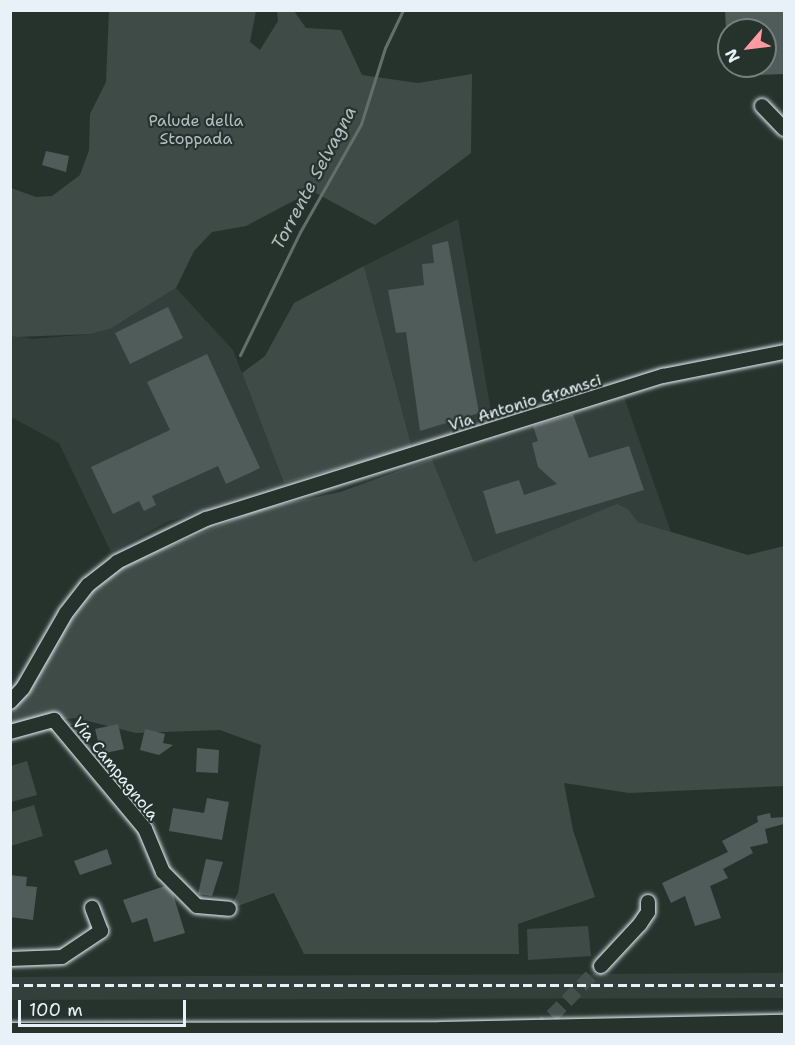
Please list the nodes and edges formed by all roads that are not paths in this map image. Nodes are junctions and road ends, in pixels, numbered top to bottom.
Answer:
1 (762, 106) dead end
2 (784, 129) edge
3 (784, 352) edge
4 (10, 702) edge
5 (10, 732) edge
6 (648, 902) dead end
7 (92, 908) dead end
8 (229, 909) dead end
9 (10, 959) edge
10 (601, 966) tunnel mouth
11 (784, 1024) edge
12 (500, 1032) edge
13 (10, 1033) edge
14 (431, 1033) edge

1 - 2 street
3 - 4 street, Via Antonio Gramsci
5 - 8 street, Via Campagnola
6 - 10 street
7 - 9 street
11 - 12 highway
12 - 14 highway
13 - 14 highway

